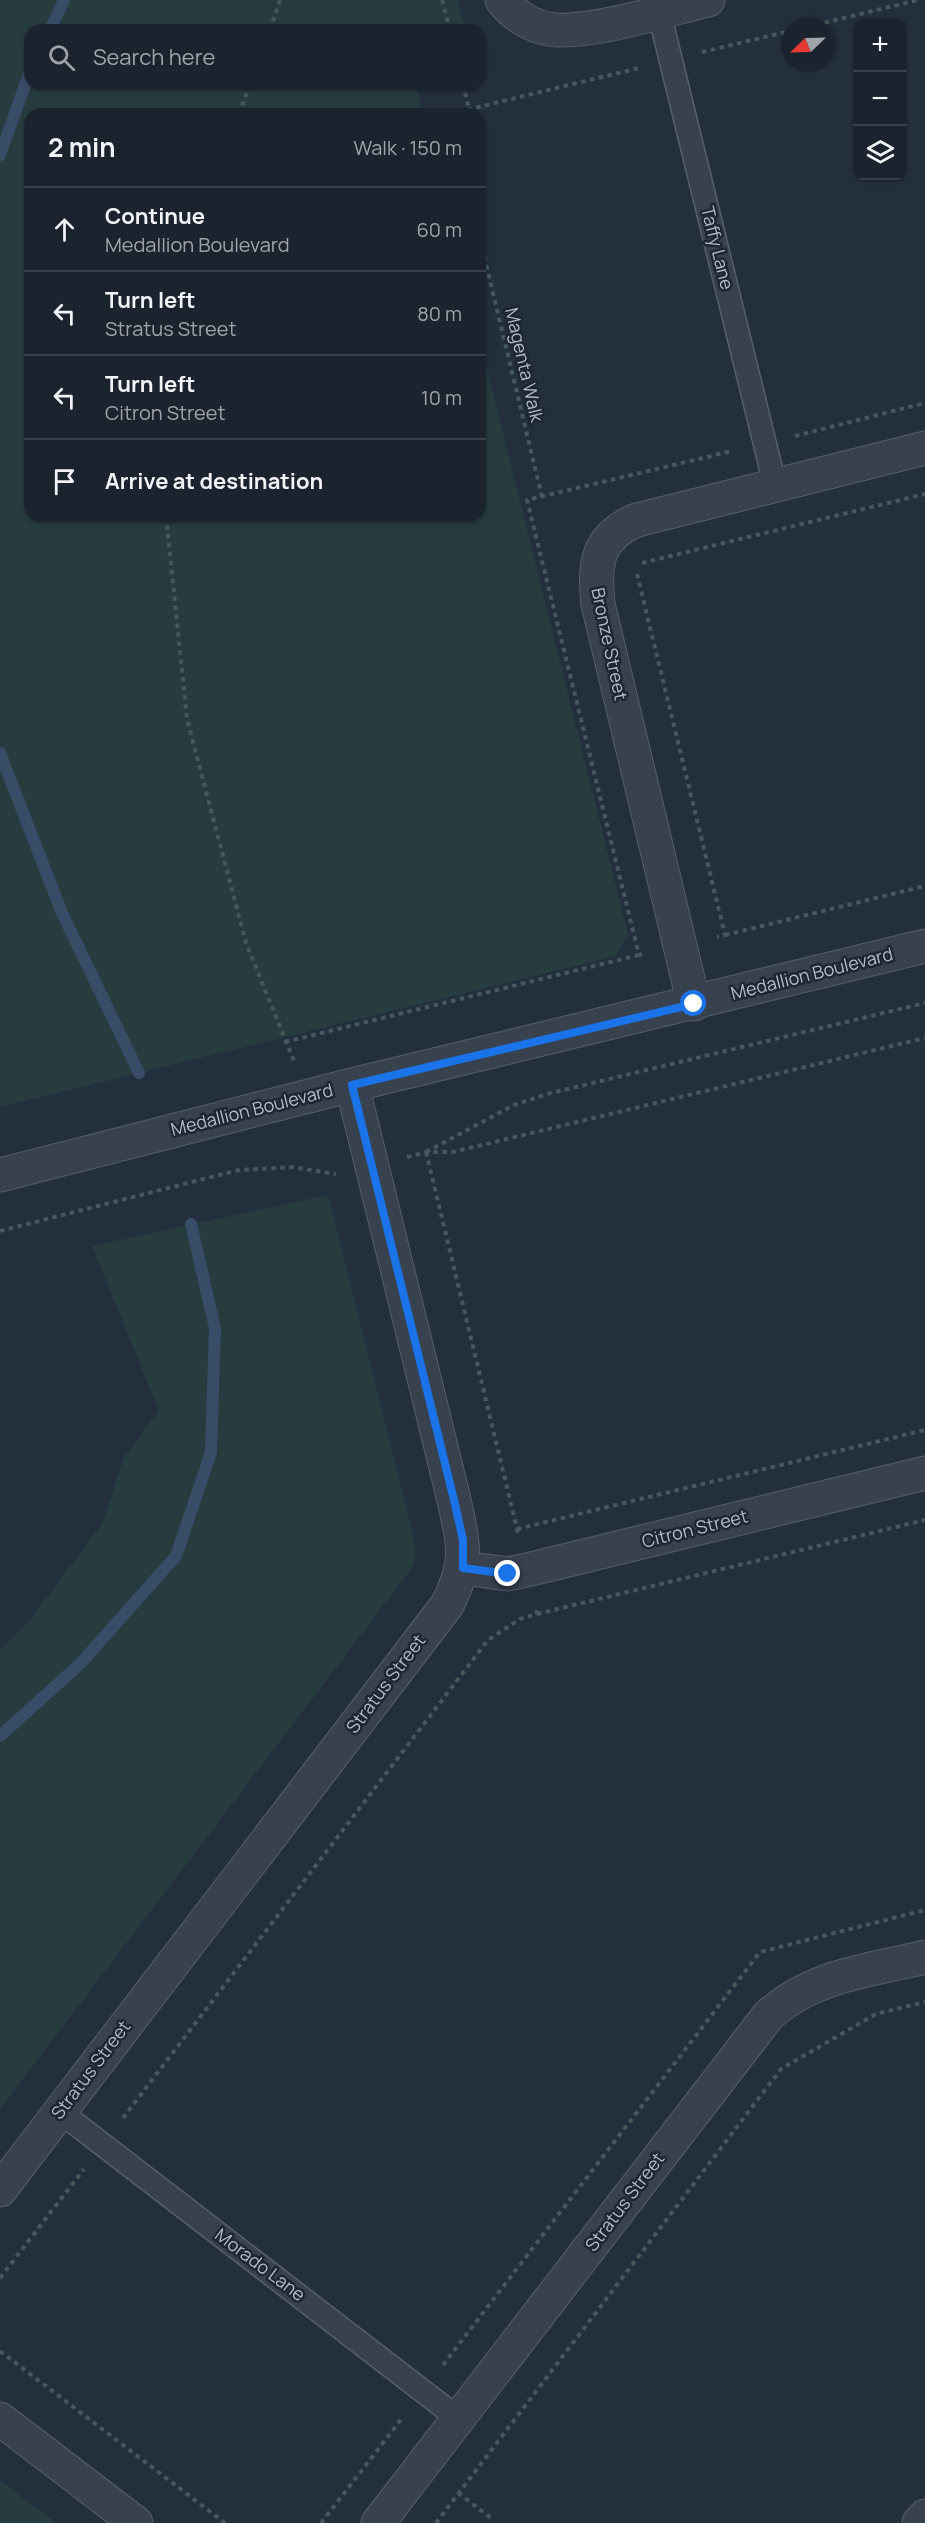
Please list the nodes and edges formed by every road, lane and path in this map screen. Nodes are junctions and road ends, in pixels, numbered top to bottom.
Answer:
1 (280, 0) edge
2 (442, 0) edge
3 (502, 0) edge
4 (708, 0) edge
5 (918, 0) edge
6 (659, 12) junction
7 (835, 20) edge
8 (272, 24) edge
9 (448, 24) edge
10 (781, 33) edge
11 (670, 60) junction
12 (248, 90) edge
13 (464, 90) edge
14 (241, 108) edge
15 (469, 108) edge
16 (477, 108) edge
17 (486, 264) edge
18 (925, 404) edge
19 (764, 443) junction
20 (925, 448) edge
21 (775, 485) junction
22 (925, 494) edge
23 (542, 497) dead end
24 (167, 522) edge
25 (619, 872) dead end
26 (925, 886) edge
27 (725, 935) junction
28 (681, 945) junction
29 (925, 946) edge
30 (639, 955) junction
31 (925, 1003) edge
32 (694, 1004) junction
33 (925, 1038) edge
34 (285, 1042) junction
35 (352, 1085) junction
36 (311, 1096) junction
37 (329, 1163) dead end
38 (333, 1174) junction
39 (0, 1175) edge
40 (335, 1186) dead end
41 (0, 1231) edge
42 (925, 1430) edge
43 (925, 1473) edge
44 (925, 1520) edge
45 (517, 1529) dead end
46 (463, 1568) junction
47 (537, 1614) dead end
48 (925, 1957) edge
49 (925, 2002) edge
50 (59, 2112) junction
51 (0, 2190) edge
52 (0, 2351) edge
53 (0, 2419) edge
54 (459, 2420) junction
55 (458, 2493) junction
56 (925, 2516) edge
57 (392, 2518) edge
58 (491, 2518) dead end
59 (136, 2523) edge
60 (225, 2523) edge
61 (436, 2523) edge
62 (919, 2523) edge

1 - 8 path
2 - 9 path
3 - 6 street
4 - 6 street
5 - 7 path
6 - 11 lane, Taffy Lane
10 - 11 path
11 - 16 path
11 - 19 lane, Taffy Lane
12 - 14 path
13 - 15 path
17 - 23 path, Magenta Walk
18 - 19 path
19 - 21 lane, Taffy Lane
20 - 21 street, Bronze Street
21 - 28 street, Bronze Street
22 - 27 path
24 - 34 path
25 - 30 path
26 - 27 path
27 - 28 path
28 - 30 path
28 - 32 street, Bronze Street
29 - 32 street, Medallion Boulevard
30 - 34 path
31 - 33 path
32 - 35 street, Medallion Boulevard
34 - 36 path
35 - 36 street, Medallion Boulevard
35 - 46 street, Stratus Street
36 - 39 street, Medallion Boulevard
37 - 38 path
38 - 40 path
38 - 41 path
42 - 45 path
43 - 46 street, Citron Street
44 - 47 path
46 - 50 street, Stratus Street
48 - 54 street, Stratus Street
49 - 55 path
50 - 51 street, Stratus Street
50 - 54 lane, Morado Lane
52 - 60 path
53 - 59 street
54 - 57 street, Stratus Street
55 - 58 path
55 - 61 path
56 - 62 street

